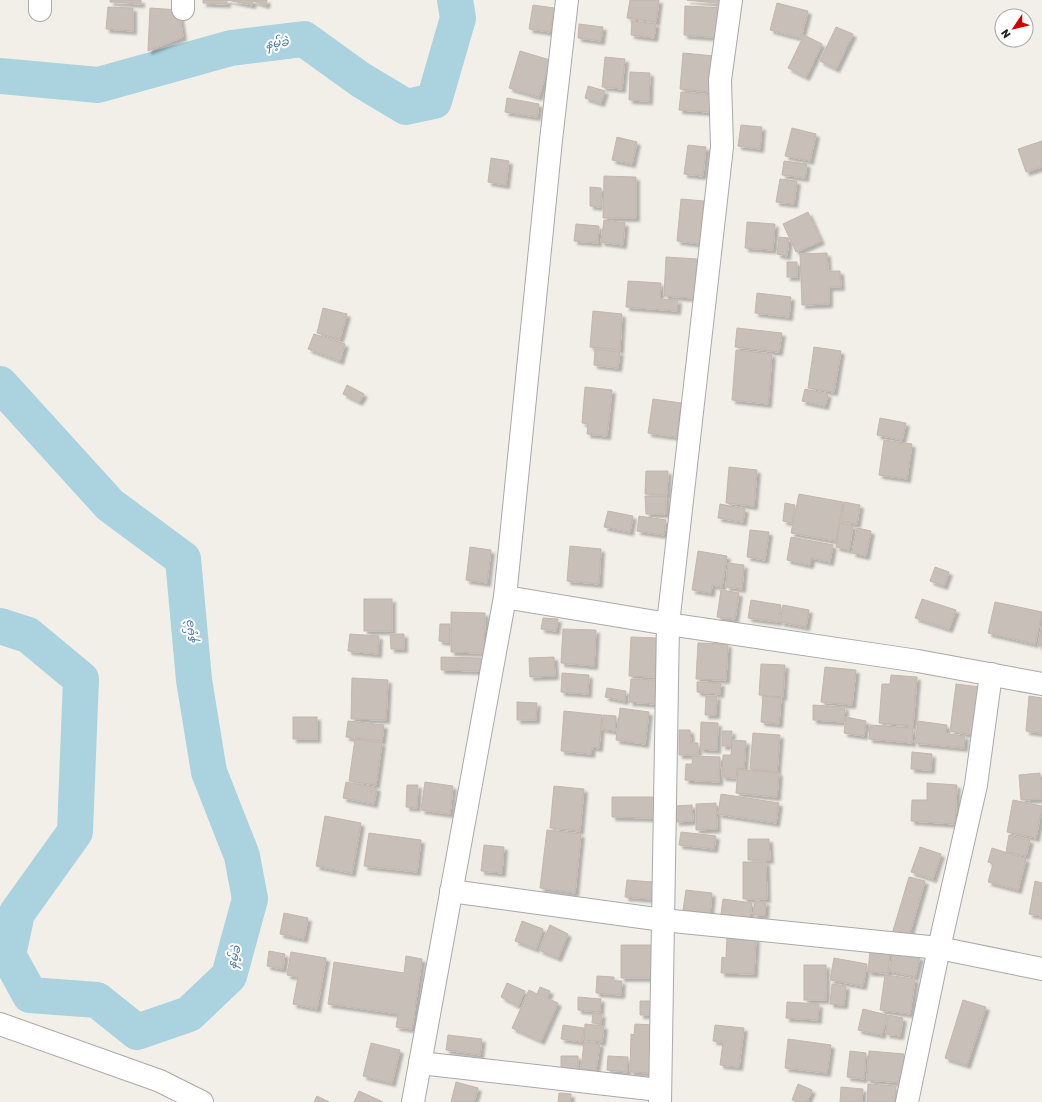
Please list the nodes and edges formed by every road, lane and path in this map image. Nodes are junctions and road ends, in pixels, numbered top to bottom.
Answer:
1 (567, 0) edge
2 (731, 0) edge
3 (505, 597) junction
4 (668, 624) junction
5 (991, 674) junction
6 (1042, 684) edge
7 (451, 891) junction
8 (662, 920) junction
9 (939, 948) junction
10 (1042, 969) edge
11 (0, 1024) edge
12 (420, 1063) junction
13 (660, 1096) edge
14 (202, 1102) edge
15 (413, 1102) edge
16 (907, 1102) edge

1 - 3 street
2 - 4 street
3 - 4 street
3 - 7 street
4 - 5 street
4 - 8 street
5 - 6 street
5 - 9 street
7 - 8 street
7 - 12 street
8 - 9 street
8 - 13 street
9 - 10 street
9 - 16 street
11 - 14 street
12 - 13 street
12 - 15 street

